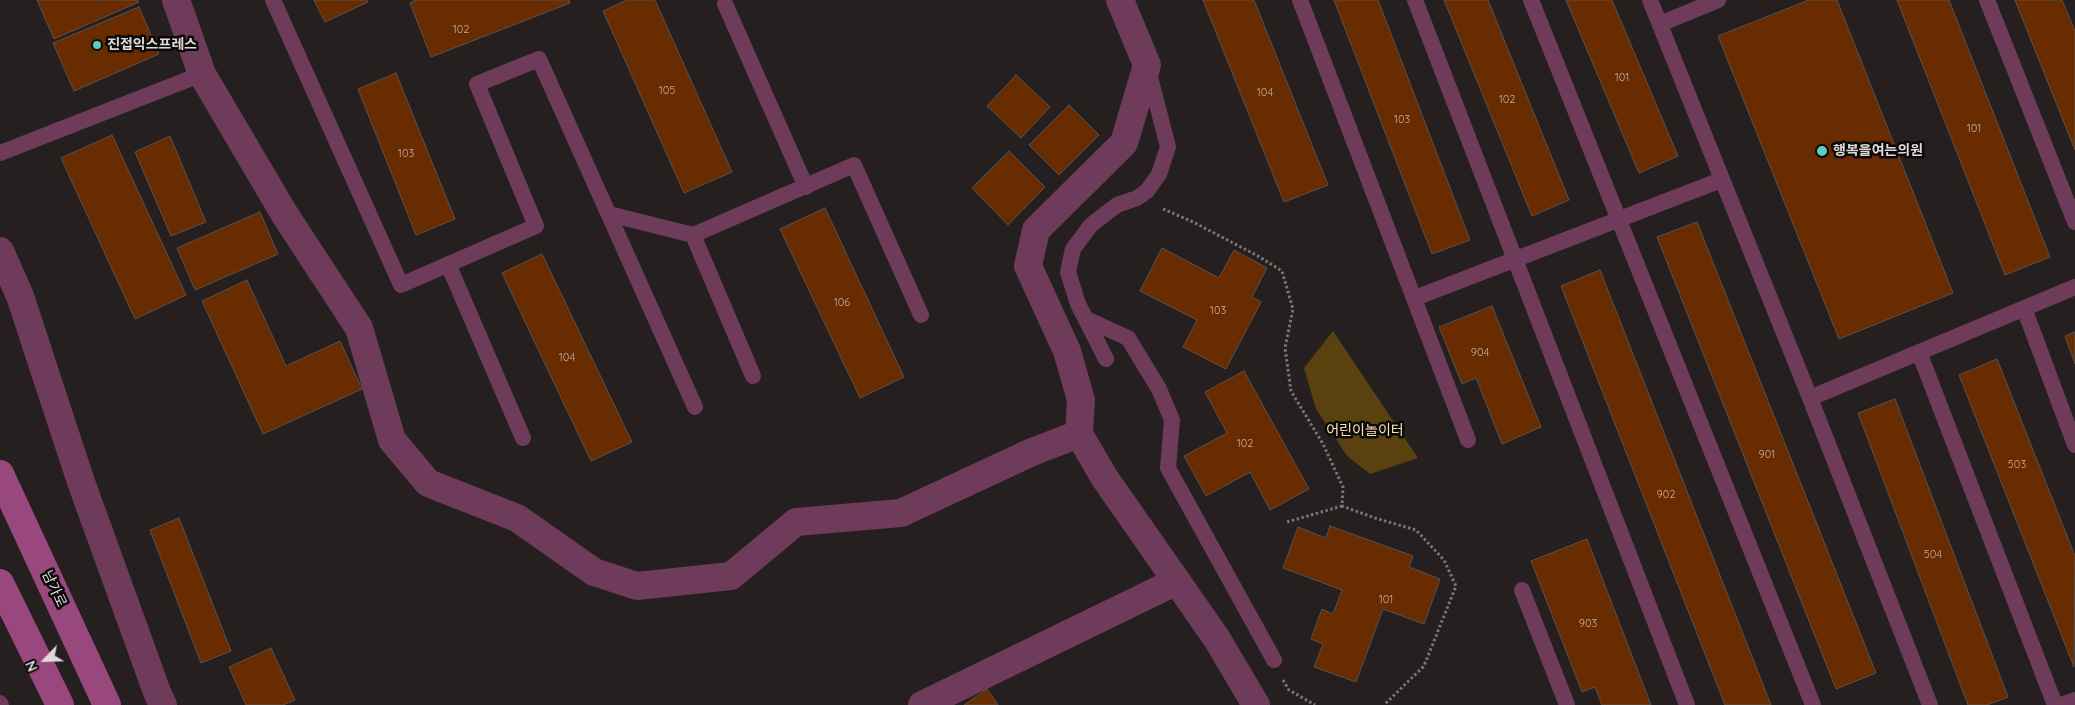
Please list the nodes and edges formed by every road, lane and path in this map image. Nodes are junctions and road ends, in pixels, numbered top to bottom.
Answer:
1 (176, 0) edge
2 (273, 0) edge
3 (1120, 0) edge
4 (1300, 0) edge
5 (1415, 0) edge
6 (1531, 0) edge
7 (1650, 0) edge
8 (1718, 0) edge
9 (1987, 0) edge
10 (725, 4) dead end
11 (1660, 24) junction
12 (1147, 64) junction
13 (202, 74) junction
14 (0, 153) edge
15 (1721, 180) junction
16 (806, 186) junction
17 (1137, 198) junction
18 (609, 214) junction
19 (1618, 219) junction
20 (2075, 222) edge
21 (693, 235) junction
22 (0, 251) edge
23 (1514, 259) junction
24 (448, 264) junction
25 (2075, 287) edge
26 (1415, 298) junction
27 (2024, 308) junction
28 (921, 314) dead end
29 (1086, 318) junction
30 (1919, 352) junction
31 (1106, 359) dead end
32 (753, 376) dead end
33 (1810, 398) junction
34 (695, 407) dead end
35 (1079, 434) junction
36 (523, 438) dead end
37 (1468, 440) dead end
38 (2075, 445) edge
39 (0, 474) edge
40 (1342, 506) junction
41 (1287, 522) dead end
42 (1177, 581) junction
43 (0, 583) edge
44 (1522, 590) dead end
45 (1274, 660) joint
46 (2075, 700) edge
47 (1925, 704) edge
48 (60, 705) edge
49 (107, 705) edge
50 (163, 705) edge
51 (922, 705) edge
52 (1256, 705) edge
53 (1315, 705) edge
54 (1384, 705) edge
55 (1566, 705) edge
56 (1687, 705) edge
57 (1813, 705) edge
58 (2055, 705) edge
59 (2061, 705) edge

1 - 13 street
2 - 24 lane
3 - 12 street
4 - 26 lane
5 - 23 lane
6 - 19 lane
7 - 11 lane
8 - 11 lane
9 - 20 lane
10 - 16 lane
11 - 15 lane
12 - 17 lane
12 - 35 street
13 - 14 lane
13 - 35 street
15 - 19 lane
15 - 33 lane
16 - 21 lane
16 - 28 lane
17 - 29 lane
17 - 40 path
18 - 21 lane
18 - 24 lane
18 - 34 lane
19 - 23 lane
19 - 57 lane
21 - 32 lane
22 - 50 street
23 - 26 lane
23 - 56 lane
24 - 36 lane
25 - 27 lane
26 - 37 lane
27 - 30 lane
27 - 38 lane
29 - 31 lane
29 - 45 lane
30 - 33 lane
30 - 58 lane
33 - 47 lane
35 - 42 street
39 - 49 main road, 남가로
40 - 41 path
40 - 54 path
42 - 51 street
42 - 52 street
43 - 48 main road
44 - 55 lane
45 - 53 path
46 - 59 lane

